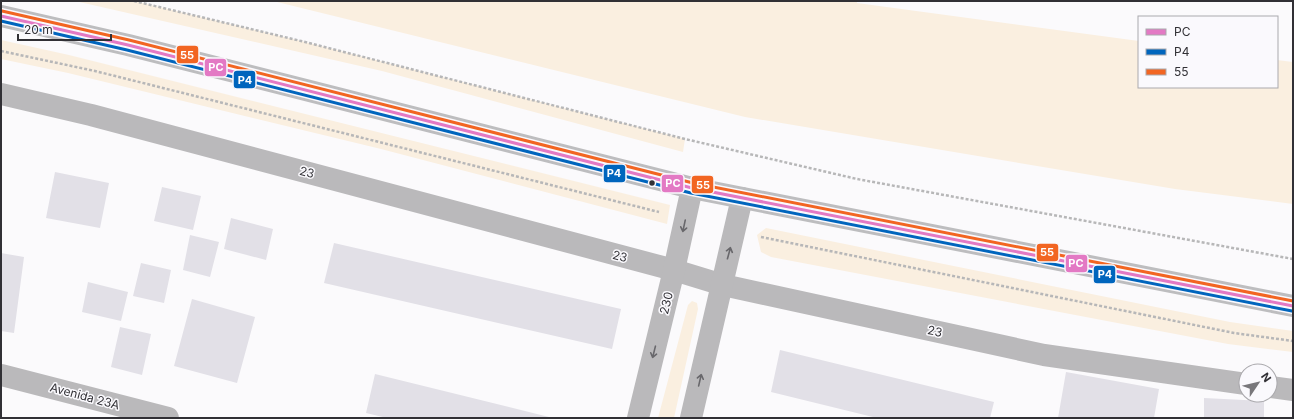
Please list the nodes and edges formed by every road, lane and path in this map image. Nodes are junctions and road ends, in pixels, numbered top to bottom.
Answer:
1 (134, 1) edge
2 (1, 16) edge
3 (1, 94) edge
4 (692, 188) junction
5 (742, 198) junction
6 (1293, 259) edge
7 (674, 270) junction
8 (723, 285) junction
9 (1293, 306) edge
10 (1, 375) edge
11 (1238, 383) edge
12 (1278, 388) edge
13 (1293, 390) edge
14 (168, 418) edge
15 (638, 418) edge
16 (691, 418) edge

1 - 6 path
2 - 4 main road
3 - 7 street, 23
4 - 5 main road
4 -> 7 street, 230
8 -> 5 street
5 - 9 main road
7 - 8 street, 23
7 -> 15 street, 230
8 - 11 street, 23
16 -> 8 street
10 - 14 street, Avenida 23A
12 - 13 street

